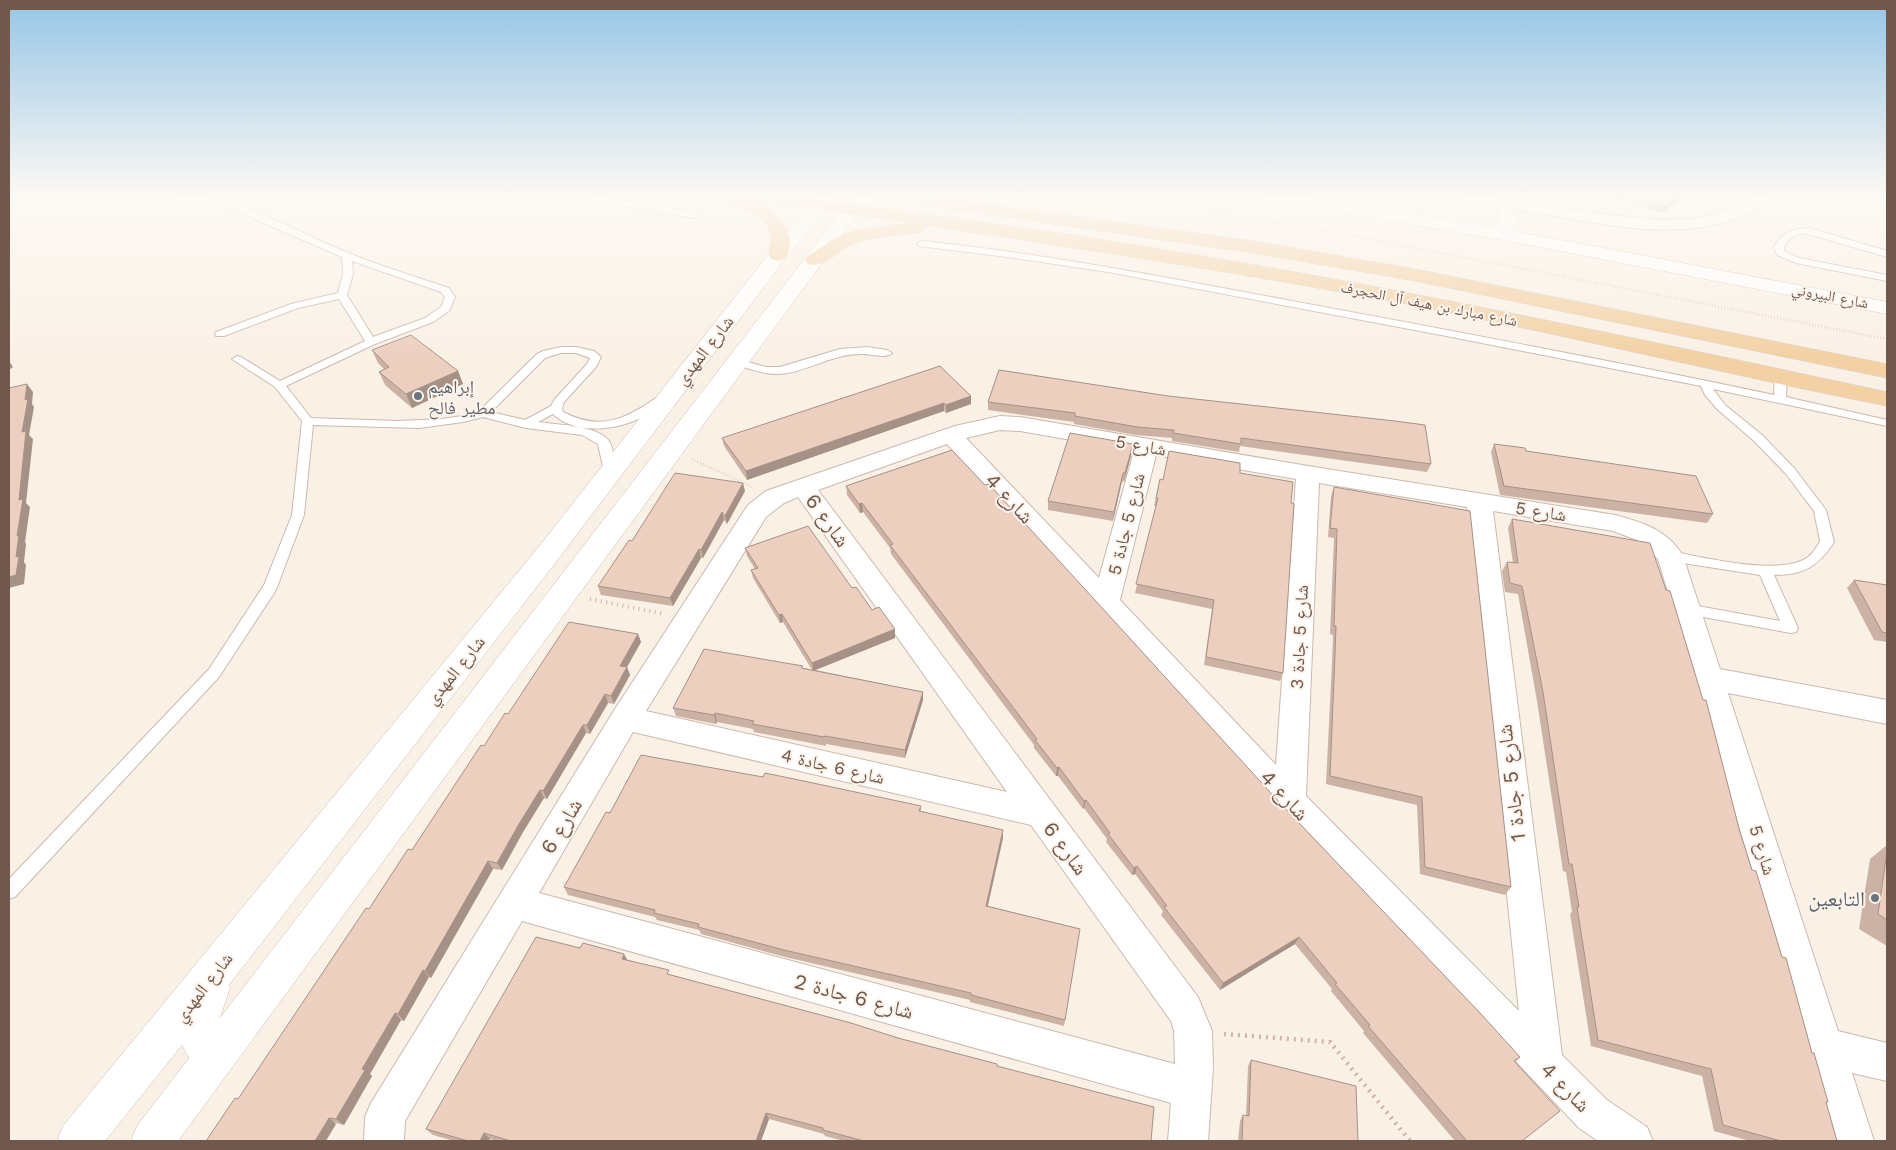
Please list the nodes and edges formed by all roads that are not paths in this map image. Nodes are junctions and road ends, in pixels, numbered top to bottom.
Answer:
1 (333, 250) edge
2 (779, 250) edge
3 (785, 250) edge
4 (820, 250) edge
5 (830, 250) edge
6 (970, 250) edge
7 (1127, 250) edge
8 (1268, 250) edge
9 (1607, 250) edge
10 (1629, 250) edge
11 (1779, 250) edge
12 (1872, 250) edge
13 (1887, 254) edge
14 (347, 256) junction
15 (778, 256) junction
16 (815, 260) junction
17 (1887, 278) edge
18 (1887, 294) edge
19 (342, 295) junction
20 (1887, 308) edge
21 (220, 334) dead end
22 (371, 342) junction
23 (887, 353) dead end
24 (238, 359) dead end
25 (738, 362) junction
26 (1887, 371) edge
27 (1781, 375) junction
28 (1705, 383) junction
29 (279, 385) junction
30 (671, 392) junction
31 (1780, 399) junction
32 (1887, 399) edge
33 (556, 408) junction
34 (482, 413) junction
35 (308, 421) junction
36 (1887, 423) edge
37 (526, 424) junction
38 (951, 435) junction
39 (1146, 446) junction
40 (610, 472) junction
41 (1308, 474) junction
42 (790, 492) junction
43 (1479, 501) junction
44 (1670, 556) junction
45 (1764, 569) junction
46 (1106, 602) junction
47 (1687, 609) junction
48 (1709, 678) junction
49 (1887, 712) edge
50 (626, 718) junction
51 (1290, 800) junction
52 (1040, 813) junction
53 (9, 891) edge
54 (514, 904) junction
55 (220, 965) junction
56 (1825, 1047) junction
57 (218, 1053) junction
58 (1887, 1062) edge
59 (1544, 1064) junction
60 (1193, 1089) junction
61 (78, 1141) edge
62 (152, 1141) edge
63 (384, 1141) edge
64 (1188, 1141) edge
65 (1633, 1141) edge
66 (1854, 1141) edge

1 - 14 lane
2 - 15 main road
3 - 15 main road, شارع المهدي
4 - 16 main road, شارع المهدي
5 - 16 main road
6 - 28 lane
7 - 27 main road, شارع مبارك بن هيف آل الحجرف
8 - 26 main road, شارع مبارك بن هيف آل الحجرف
9 - 20 main road, شارع البيروني
10 - 18 main road, شارع البيروني
11 - 17 lane
12 - 13 lane
14 - 19 lane
14 - 22 lane
15 - 30 main road, شارع المهدي
16 - 25 main road, شارع المهدي
19 - 21 lane
19 - 22 lane
22 - 29 lane
23 - 25 lane
24 - 29 lane
25 - 57 main road, شارع المهدي
27 - 31 lane
27 - 32 main road, شارع مبارك بن هيف آل الحجرف
28 - 31 lane
28 - 45 lane
29 - 35 lane
30 - 33 lane
30 - 40 main road, شارع المهدي
31 - 36 lane
33 - 34 lane
33 - 37 lane
34 - 35 lane
34 - 37 lane
35 - 53 lane
37 - 40 lane
38 - 39 street, شارع 5
38 - 42 street, شارع 5
38 - 46 street, شارع 4
39 - 41 street, شارع 5
39 - 46 street, شارع 5 جادة 5
40 - 55 main road, شارع المهدي
41 - 43 street, شارع 5
41 - 51 street, شارع 5 جادة 3
42 - 50 street, شارع 6
42 - 52 street, شارع 6
43 - 44 street, شارع 5
43 - 59 street, شارع 5 جادة 1
44 - 45 lane
44 - 47 street, شارع 5
45 - 47 lane
46 - 51 street, شارع 4
47 - 48 street, شارع 5
48 - 49 street
48 - 56 street, شارع 5
50 - 52 street, شارع 6 جادة 4
50 - 54 street, شارع 6
51 - 59 street, شارع 4
52 - 60 street, شارع 6
54 - 60 street, شارع 6 جادة 2
54 - 63 street, شارع 6
55 - 57 main road
55 - 61 main road, شارع المهدي
56 - 58 street
56 - 66 street, شارع 5
57 - 62 main road, شارع المهدي
59 - 65 street, شارع 4
60 - 64 street, شارع 6

